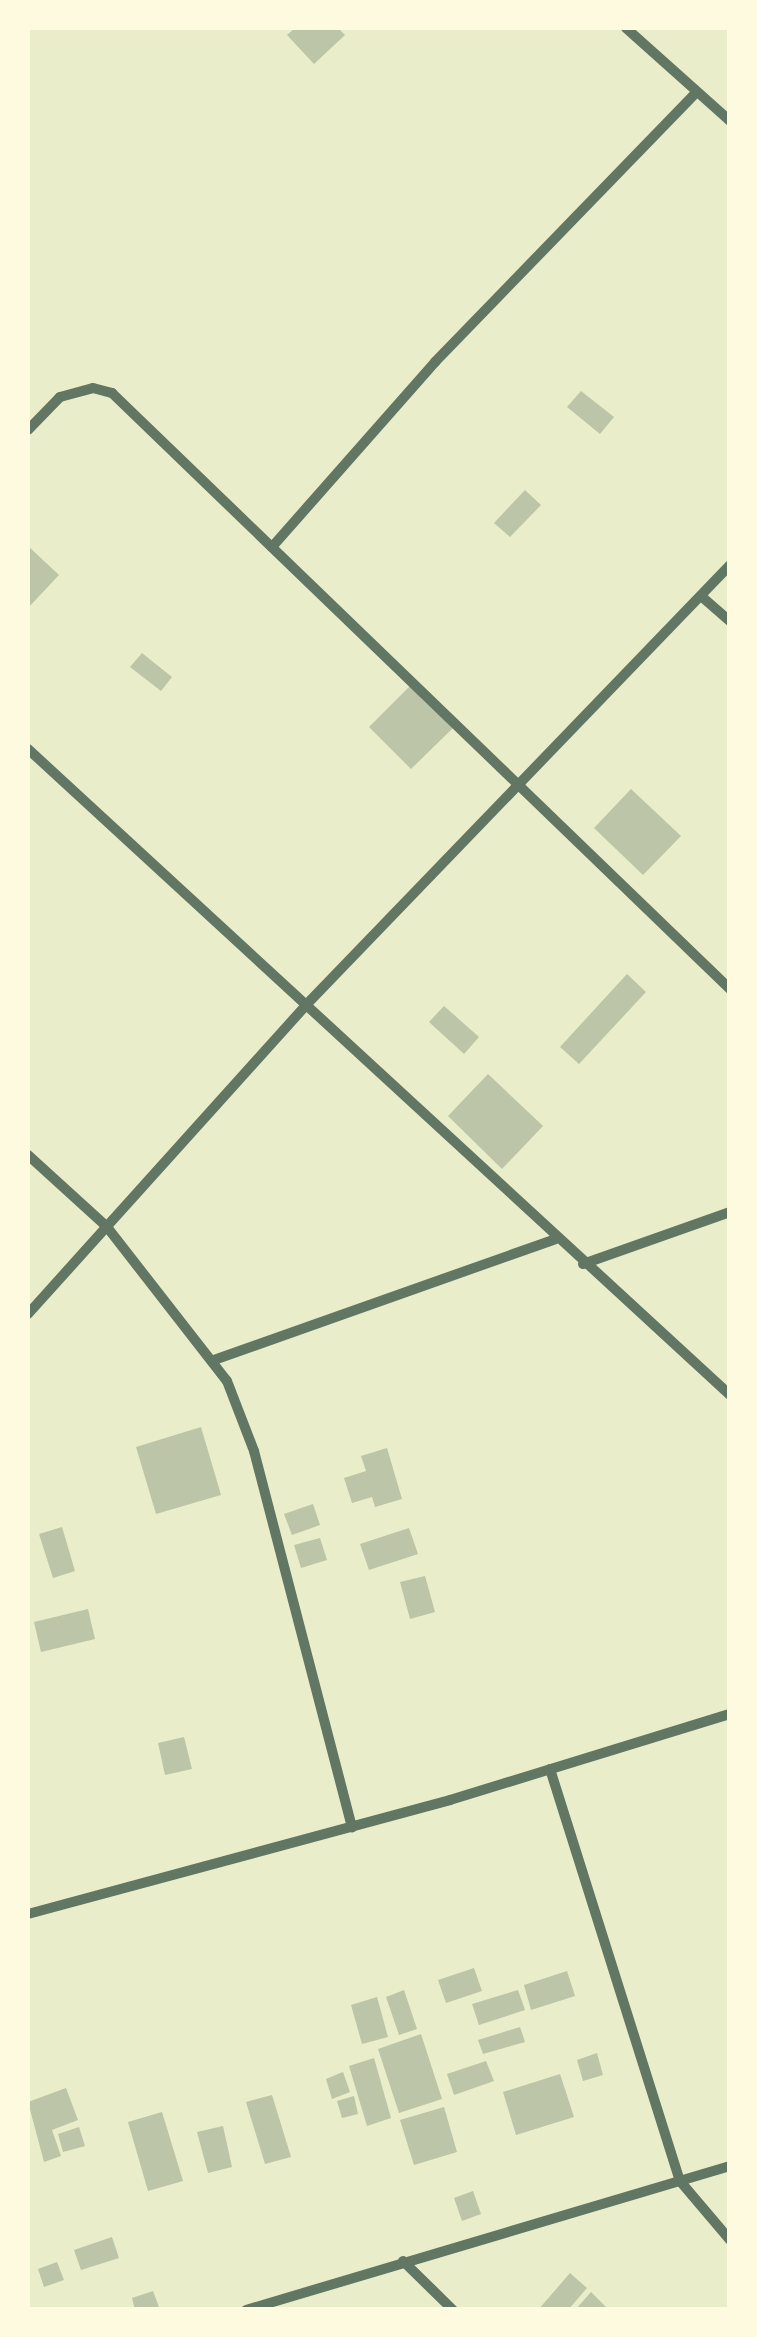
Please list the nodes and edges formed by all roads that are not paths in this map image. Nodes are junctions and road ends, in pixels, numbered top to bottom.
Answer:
1 (626, 28) edge
2 (696, 93) junction
3 (730, 121) edge
4 (28, 430) edge
5 (272, 547) junction
6 (730, 565) edge
7 (701, 596) junction
8 (730, 622) edge
9 (28, 749) edge
10 (520, 781) junction
11 (730, 989) edge
12 (307, 1004) junction
13 (28, 1156) edge
14 (730, 1212) edge
15 (107, 1227) junction
16 (555, 1239) junction
17 (583, 1264) junction
18 (28, 1314) edge
19 (214, 1360) junction
20 (730, 1395) edge
21 (730, 1714) edge
22 (550, 1769) junction
23 (352, 1827) junction
24 (28, 1914) edge
25 (730, 2166) edge
26 (680, 2181) junction
27 (730, 2240) edge
28 (404, 2261) junction
29 (246, 2310) edge
30 (453, 2310) edge

1 - 2 street
2 - 3 street
2 - 5 street
4 - 5 street
5 - 10 street
6 - 7 street
7 - 8 street
7 - 10 street
9 - 12 street
10 - 11 street
10 - 12 street
12 - 15 street
12 - 16 street
13 - 15 street
14 - 17 street
15 - 18 street
15 - 19 street
16 - 17 street
16 - 19 street
17 - 20 street
19 - 23 street
21 - 22 street
22 - 23 street
22 - 26 street
23 - 24 street
25 - 26 street
26 - 27 street
26 - 28 street
28 - 29 street
28 - 30 street

